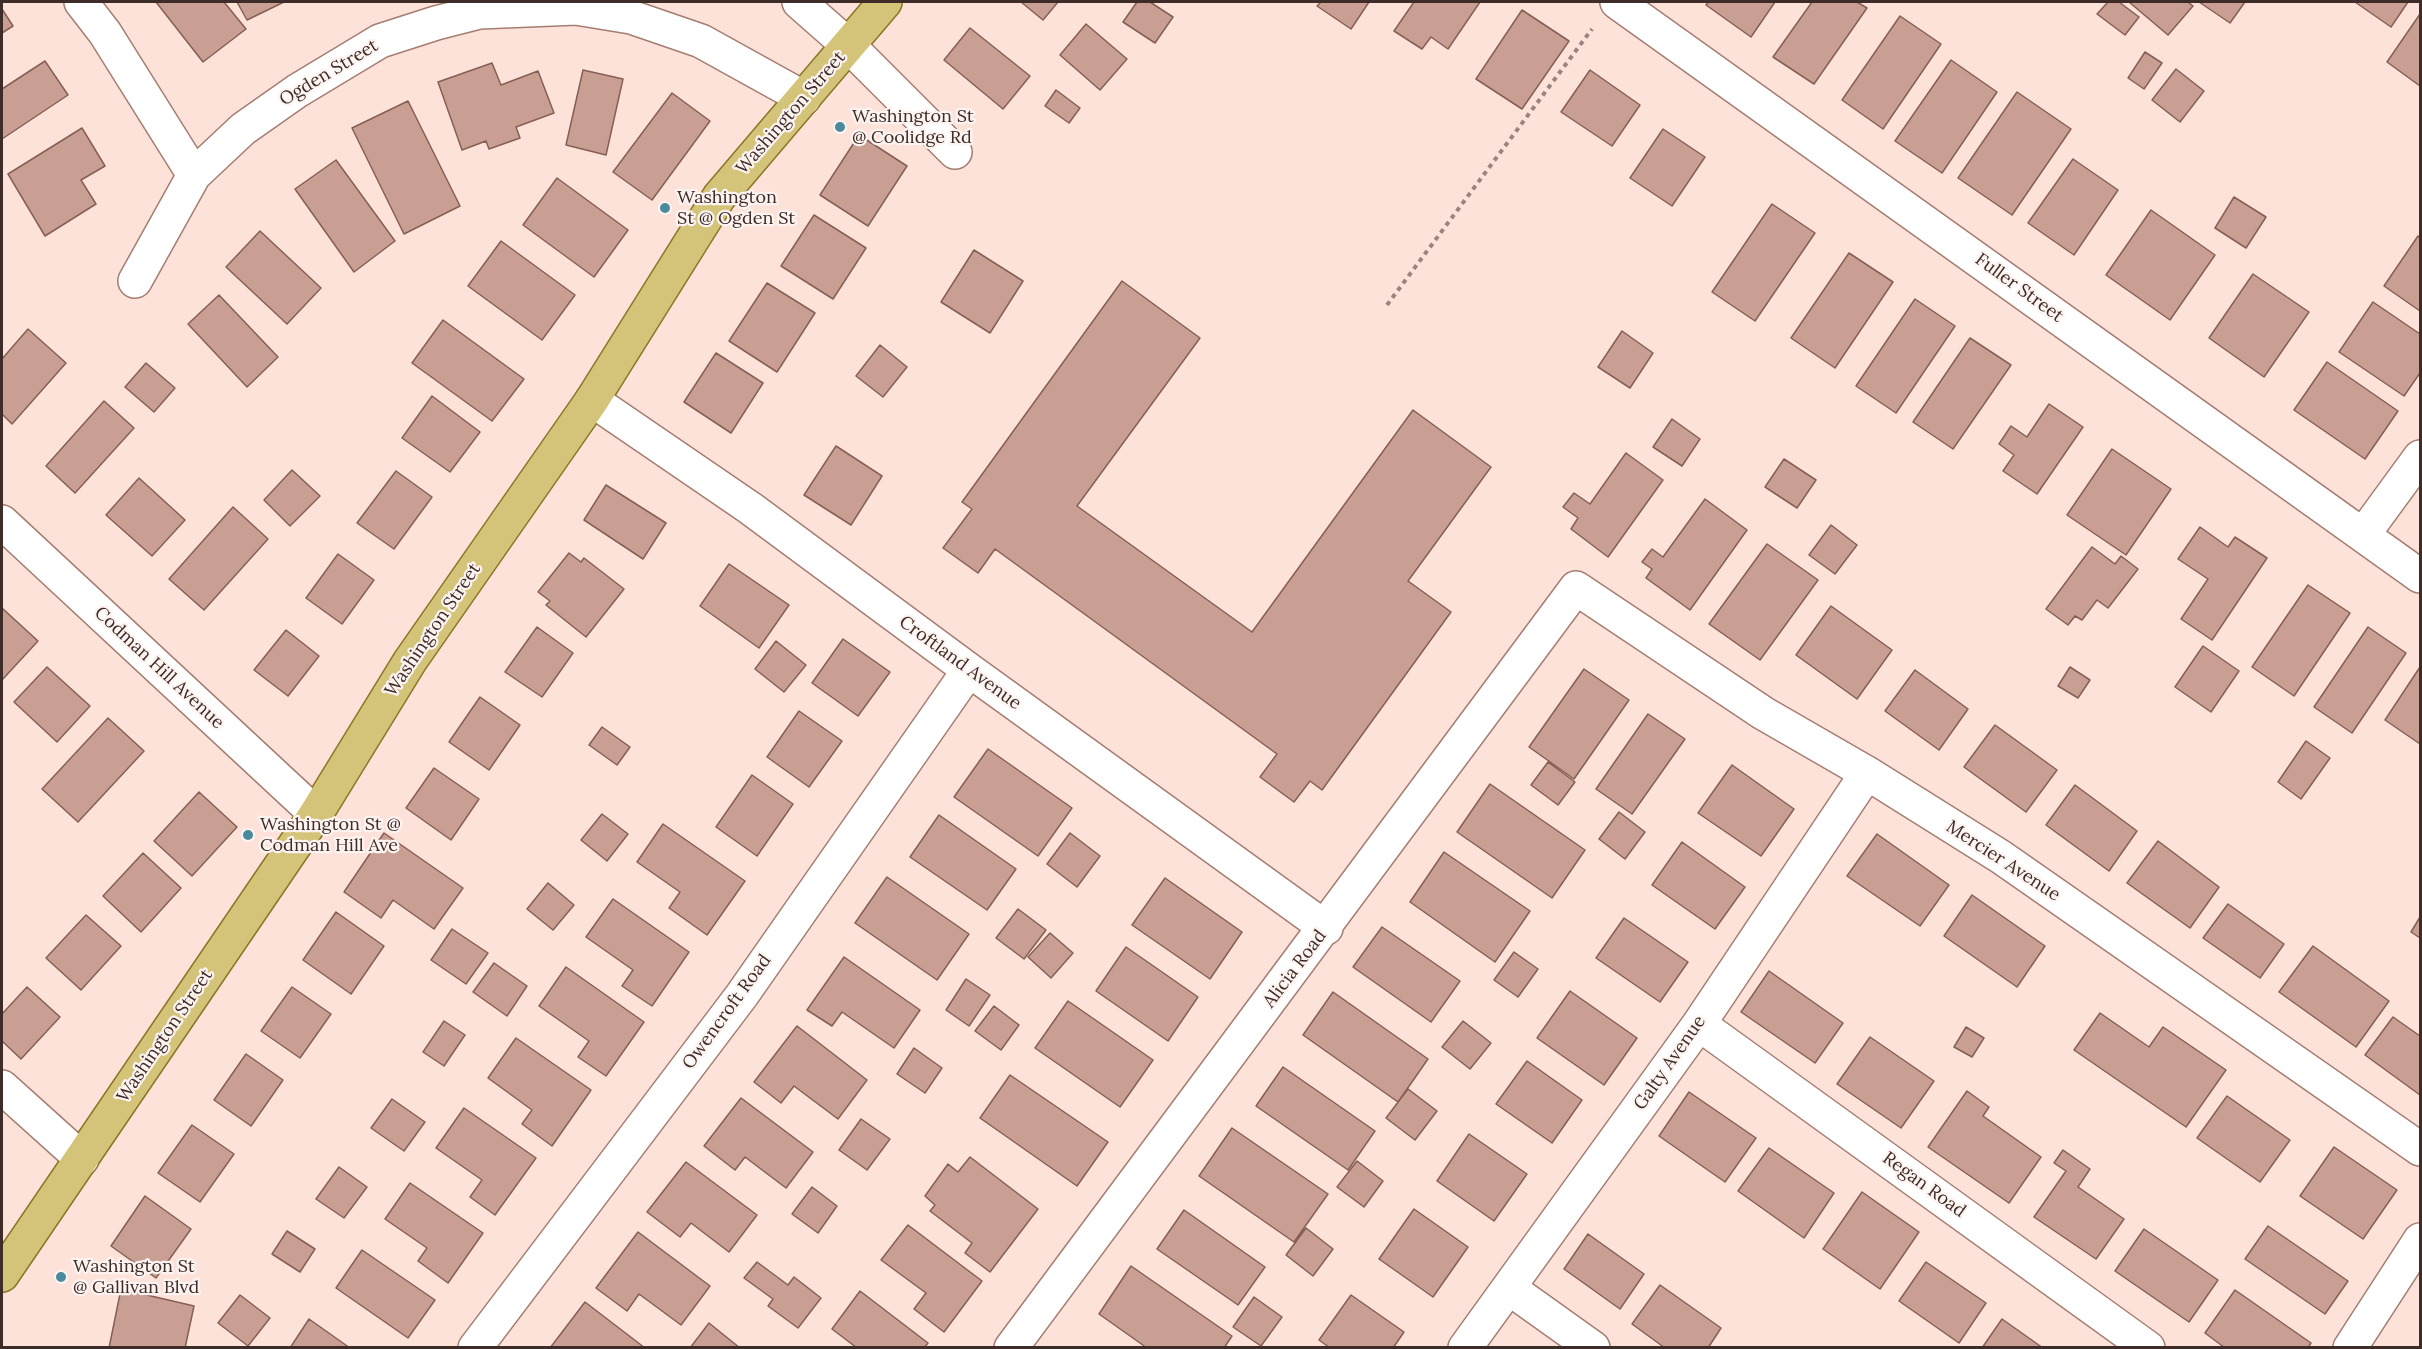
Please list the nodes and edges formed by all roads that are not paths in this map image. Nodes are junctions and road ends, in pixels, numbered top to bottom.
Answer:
1 (81, 2) edge
2 (799, 2) edge
3 (885, 2) edge
4 (1607, 11) edge
5 (849, 46) junction
6 (804, 98) junction
7 (955, 152) dead end
8 (194, 175) junction
9 (135, 281) dead end
10 (592, 400) junction
11 (2421, 457) edge
12 (2, 522) edge
13 (2363, 535) junction
14 (2421, 576) edge
15 (1576, 588) joint
16 (969, 670) junction
17 (1867, 773) junction
18 (316, 814) junction
19 (1326, 928) junction
20 (1699, 1024) junction
21 (2, 1087) edge
22 (2421, 1149) edge
23 (82, 1159) junction
24 (2421, 1240) edge
25 (2, 1275) edge
26 (1509, 1288) junction
27 (475, 1347) edge
28 (1011, 1347) edge
29 (1465, 1347) edge
30 (1593, 1347) edge
31 (2148, 1347) edge
32 (2350, 1347) edge

1 - 8 street
2 - 5 street
3 - 5 main road, Washington Street
4 - 13 street, Fuller Street
5 - 6 main road, Washington Street
5 - 7 street
6 - 8 street, Ogden Street
6 - 10 main road, Washington Street
8 - 9 street, Ogden Street
10 - 16 street, Croftland Avenue
10 - 18 main road, Washington Street
11 - 13 street
12 - 18 street, Codman Hill Avenue
13 - 14 street, Fuller Street
15 - 17 street, Mercier Avenue
15 - 19 street, Alicia Road
16 - 19 street, Croftland Avenue
16 - 27 street, Owencroft Road
17 - 20 street, Galty Avenue
17 - 22 street, Mercier Avenue
18 - 23 main road, Washington Street
19 - 28 street, Alicia Road
20 - 26 street, Galty Avenue
20 - 31 street, Regan Road
21 - 23 street
23 - 25 main road, Washington Street
24 - 32 street
26 - 29 street, Galty Avenue
26 - 30 street

